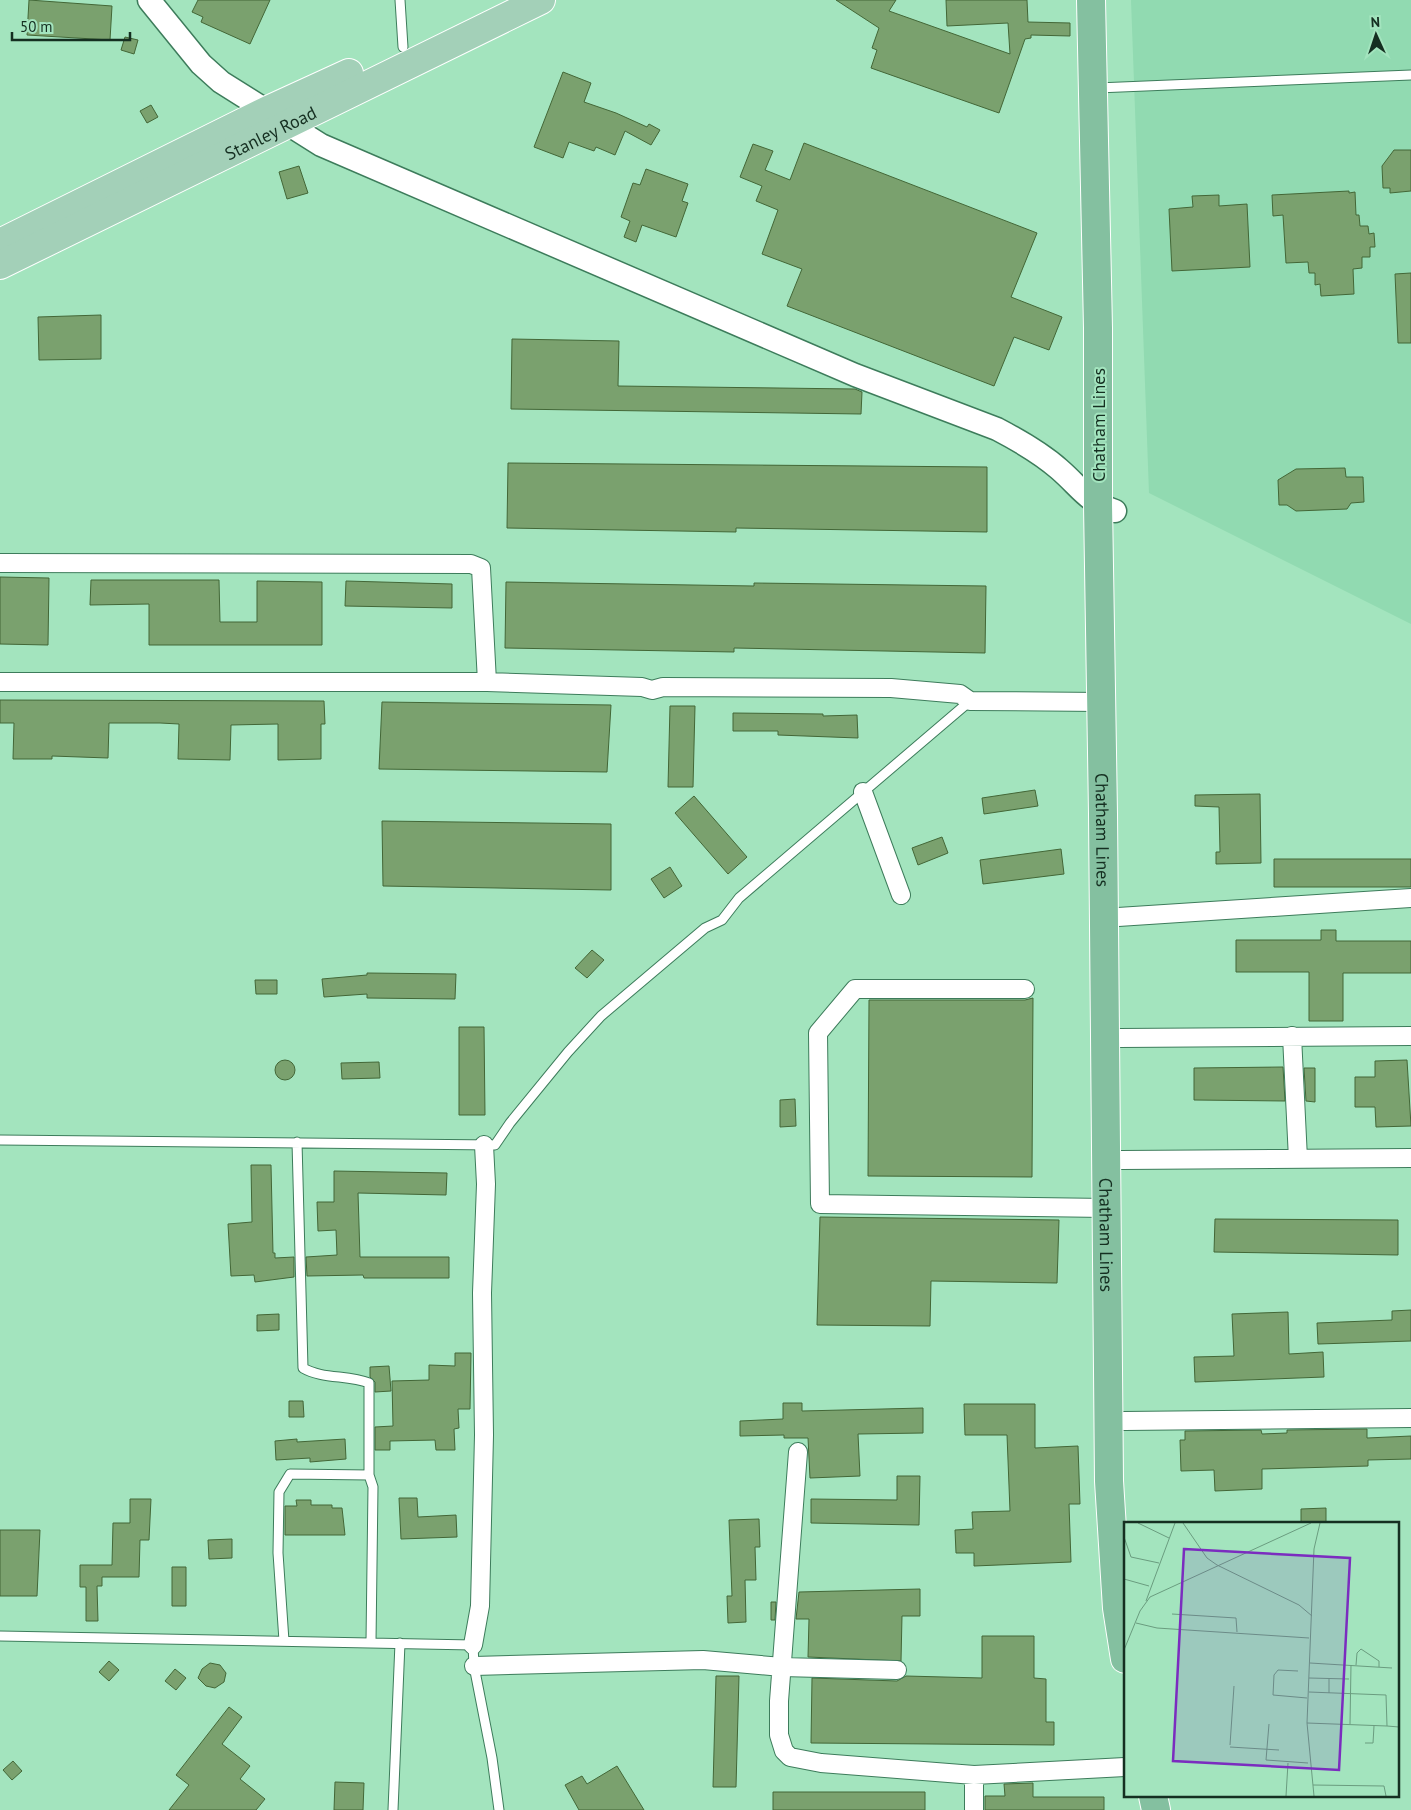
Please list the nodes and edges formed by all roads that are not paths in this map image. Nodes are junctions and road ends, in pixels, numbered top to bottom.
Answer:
1 (149, 0) edge
2 (400, 0) edge
3 (498, 0) edge
4 (541, 0) edge
5 (1091, 0) edge
6 (1105, 0) edge
7 (404, 47) junction
8 (1411, 74) edge
9 (1100, 88) junction
10 (276, 118) junction
11 (0, 244) edge
12 (0, 266) edge
13 (1106, 508) junction
14 (0, 562) edge
15 (0, 682) edge
16 (487, 682) junction
17 (970, 701) junction
18 (1102, 702) junction
19 (863, 792) junction
20 (901, 895) dead end
21 (1411, 898) edge
22 (1118, 917) junction
23 (1025, 990) dead end
24 (1292, 1036) junction
25 (1411, 1036) edge
26 (1119, 1038) junction
27 (0, 1140) edge
28 (298, 1142) junction
29 (484, 1145) junction
30 (1411, 1158) edge
31 (1298, 1159) junction
32 (1121, 1160) junction
33 (1106, 1208) junction
34 (1411, 1418) edge
35 (1124, 1421) junction
36 (798, 1452) dead end
37 (369, 1475) junction
38 (1128, 1522) edge
39 (0, 1636) edge
40 (284, 1641) junction
41 (371, 1642) junction
42 (400, 1643) junction
43 (473, 1645) junction
44 (1124, 1652) edge
45 (474, 1666) junction
46 (782, 1667) junction
47 (897, 1670) dead end
48 (1124, 1767) edge
49 (974, 1775) junction
50 (393, 1810) edge
51 (499, 1810) edge
52 (974, 1810) edge

1 - 10 street
2 - 7 lane
3 - 7 main road, Stanley Road
4 - 10 main road, Stanley Road
5 - 9 highway, Chatham Lines
6 - 9 highway, Chatham Lines
7 - 10 main road, Stanley Road
8 - 9 lane
9 - 13 highway, Chatham Lines
10 - 11 main road, Stanley Road
10 - 12 main road, Stanley Road
10 - 13 street
13 - 18 highway, Chatham Lines
13 - 22 highway, Chatham Lines
14 - 16 street
15 - 16 street
16 - 17 street
17 - 18 street
17 - 19 lane
18 - 33 highway, Chatham Lines
19 - 20 street
19 - 29 lane
21 - 22 street
22 - 26 highway, Chatham Lines
23 - 33 street
24 - 25 street
24 - 26 street
24 - 31 street
26 - 32 highway, Chatham Lines
27 - 28 lane
28 - 29 lane
28 - 37 lane
29 - 43 street
30 - 31 street
31 - 32 street
32 - 35 highway, Chatham Lines
33 - 44 highway, Chatham Lines
34 - 35 street
35 - 38 highway, Chatham Lines
36 - 46 street
37 - 40 lane
37 - 41 lane
39 - 40 lane
40 - 41 lane
41 - 42 lane
42 - 43 lane
42 - 50 lane
43 - 45 lane
45 - 46 street
45 - 51 lane
46 - 47 street
46 - 49 street
48 - 49 street
49 - 52 street

